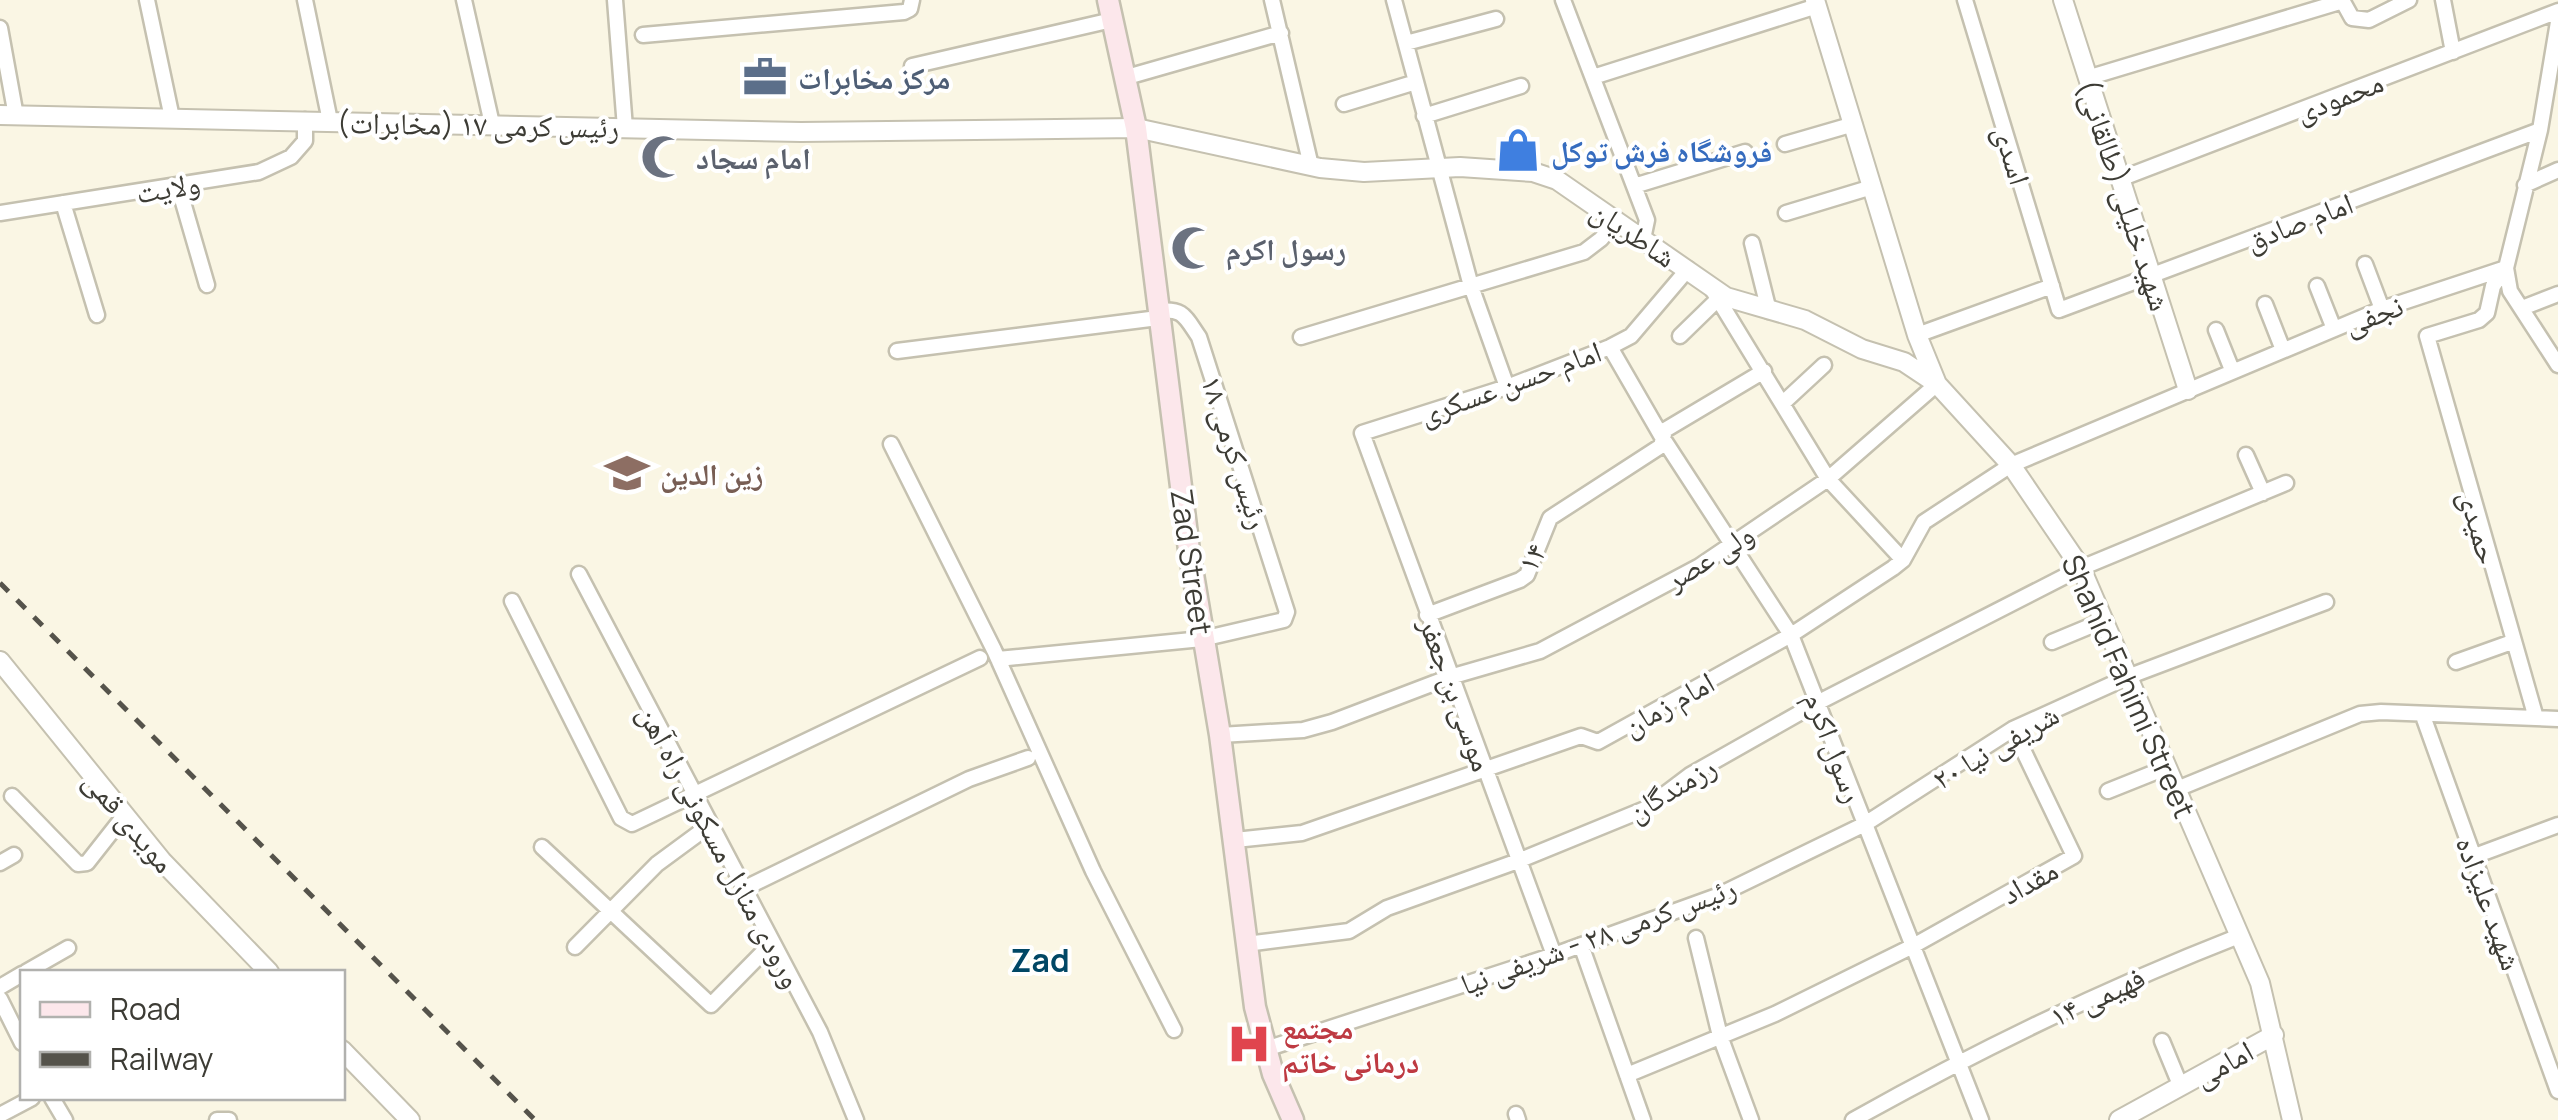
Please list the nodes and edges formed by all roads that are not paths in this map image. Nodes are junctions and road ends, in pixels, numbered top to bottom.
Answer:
1 (147, 0) edge
2 (306, 0) edge
3 (464, 0) edge
4 (616, 0) edge
5 (912, 0) edge
6 (1272, 0) edge
7 (1394, 0) edge
8 (1563, 0) edge
9 (1965, 0) edge
10 (2063, 0) edge
11 (2343, 0) edge
12 (2409, 0) edge
13 (2443, 0) edge
14 (1816, 3) edge
15 (1110, 10) edge
16 (2558, 11) edge
17 (1496, 19) dead end
18 (2558, 22) edge
19 (0, 28) edge
20 (1282, 33) junction
21 (643, 35) dead end
22 (1406, 43) junction
23 (2556, 50) edge
24 (2454, 52) junction
25 (912, 66) dead end
26 (1127, 77) junction
27 (1594, 77) junction
28 (2087, 78) junction
29 (1416, 82) junction
30 (1521, 86) dead end
31 (1344, 104) dead end
32 (8, 116) edge
33 (1424, 116) junction
34 (172, 118) junction
35 (304, 120) junction
36 (330, 121) junction
37 (492, 124) junction
38 (1854, 124) junction
39 (625, 128) junction
40 (1136, 128) junction
41 (2540, 130) junction
42 (1785, 144) dead end
43 (1745, 152) dead end
44 (1311, 166) junction
45 (1438, 168) junction
46 (2558, 170) edge
47 (2120, 179) junction
48 (178, 185) junction
49 (2525, 185) junction
50 (1634, 186) junction
51 (1872, 187) junction
52 (64, 203) junction
53 (0, 213) edge
54 (1786, 213) dead end
55 (1616, 220) junction
56 (1643, 239) junction
57 (1752, 243) dead end
58 (2365, 264) dead end
59 (2506, 268) junction
60 (1688, 269) junction
61 (2152, 276) junction
62 (207, 286) dead end
63 (1471, 286) junction
64 (2052, 286) junction
65 (2317, 286) dead end
66 (1714, 294) junction
67 (2558, 294) edge
68 (2265, 304) dead end
69 (2522, 308) junction
70 (2382, 309) junction
71 (2059, 310) joint
72 (1769, 312) junction
73 (98, 315) dead end
74 (1158, 315) junction
75 (2334, 329) junction
76 (2216, 330) dead end
77 (1917, 335) junction
78 (1680, 336) dead end
79 (1302, 337) dead end
80 (1610, 347) junction
81 (2283, 350) junction
82 (897, 351) dead end
83 (2558, 365) edge
84 (1824, 366) dead end
85 (2232, 370) junction
86 (1764, 371) junction
87 (1937, 384) junction
88 (1507, 386) junction
89 (2188, 390) junction
90 (1783, 403) junction
91 (1362, 433) joint
92 (1662, 436) junction
93 (891, 444) dead end
94 (2246, 456) dead end
95 (2012, 465) junction
96 (1828, 479) junction
97 (2286, 484) dead end
98 (2263, 493) junction
99 (1732, 544) junction
100 (1903, 560) junction
101 (2082, 568) junction
102 (579, 574) dead end
103 (512, 601) dead end
104 (2326, 602) dead end
105 (1428, 616) junction
106 (2105, 620) junction
107 (1791, 635) junction
108 (1202, 639) junction
109 (2052, 642) dead end
110 (2512, 642) junction
111 (980, 658) dead end
112 (998, 659) junction
113 (0, 661) edge
114 (2456, 662) dead end
115 (2130, 676) junction
116 (1450, 677) junction
117 (1818, 702) junction
118 (2423, 716) junction
119 (2536, 718) junction
120 (2558, 719) edge
121 (2013, 729) junction
122 (1220, 735) junction
123 (1028, 758) dead end
124 (2168, 766) junction
125 (1484, 769) junction
126 (2177, 788) junction
127 (2108, 791) dead end
128 (694, 794) junction
129 (12, 796) dead end
130 (124, 816) junction
131 (1866, 824) junction
132 (710, 825) junction
133 (2558, 825) edge
134 (1235, 840) junction
135 (542, 847) dead end
136 (14, 854) dead end
137 (2472, 857) junction
138 (1518, 861) junction
139 (0, 863) edge
140 (746, 888) junction
141 (611, 911) junction
142 (2240, 936) junction
143 (1696, 938) dead end
144 (772, 943) junction
145 (1246, 944) junction
146 (1581, 946) junction
147 (1914, 946) junction
148 (575, 947) dead end
149 (68, 948) dead end
150 (1554, 955) junction
151 (29, 970) edge
152 (267, 970) edge
153 (0, 999) edge
154 (1174, 1030) dead end
155 (2274, 1035) junction
156 (1720, 1036) junction
157 (20, 1039) edge
158 (2162, 1040) dead end
159 (1266, 1049) junction
160 (345, 1053) edge
161 (1957, 1061) junction
162 (1627, 1075) junction
163 (2181, 1087) junction
164 (2558, 1091) edge
165 (28, 1100) edge
166 (0, 1115) edge
167 (2128, 1118) edge
168 (410, 1120) edge
169 (856, 1120) edge
170 (1292, 1120) edge
171 (1643, 1120) edge
172 (1751, 1120) edge
173 (1854, 1120) edge
174 (1981, 1120) edge
175 (2292, 1120) edge

1 - 34 street
2 - 36 street
3 - 37 street
4 - 39 street
5 - 21 street
6 - 20 street
7 - 22 street
8 - 27 street
9 - 64 street, اسدی
10 - 28 street, شهید خلیلی (طالقانی)
11 - 12 street
11 - 28 street
13 - 24 street
14 - 27 street
14 - 38 street, Shahid Fahimi Street
15 - 25 street
15 - 26 main road, Zad Street
16 - 24 street, محمودی
17 - 22 street
18 - 23 street
19 - 32 street
20 - 26 street
20 - 44 street
22 - 29 street
23 - 41 street
24 - 47 street, محمودی
26 - 40 main road, Zad Street
27 - 50 street
28 - 47 street, شهید خلیلی (طالقانی)
29 - 31 street
29 - 33 street
30 - 33 street
32 - 34 street, رئیس کرمی ۱۷ (مخابرات)
33 - 45 street
34 - 35 street, رئیس کرمی ۱۷ (مخابرات)
35 - 36 street, رئیس کرمی ۱۷ (مخابرات)
35 - 48 street, ولایت
36 - 37 street, رئیس کرمی ۱۷ (مخابرات)
37 - 39 street, رئیس کرمی ۱۷ (مخابرات)
38 - 42 street
38 - 51 street, Shahid Fahimi Street
39 - 40 street, رئیس کرمی ۱۷ (مخابرات)
40 - 44 street, رئیس کرمی ۱۷ (مخابرات)
40 - 74 main road, Zad Street
41 - 49 street
41 - 61 street, امام صادق
43 - 50 street
44 - 45 street, شاطریان
45 - 55 street, شاطریان
45 - 63 street
46 - 49 street
47 - 61 street, شهید خلیلی (طالقانی)
48 - 52 street, ولایت
48 - 62 street
49 - 59 street
50 - 56 street
51 - 54 street
51 - 77 street, Shahid Fahimi Street
52 - 53 street, ولایت
52 - 73 street
55 - 56 street, شاطریان
55 - 63 street
56 - 60 street, شاطریان
57 - 72 street
58 - 70 street
59 - 69 street
59 - 70 street, نجفی
59 - 110 street, حمیدی
60 - 66 street, شاطریان
60 - 80 street, امام حسن عسکری
61 - 71 street, امام صادق
61 - 89 street, شهید خلیلی (طالقانی)
63 - 79 street
63 - 88 street
64 - 71 street, اسدی
64 - 77 street
65 - 75 street
66 - 72 street, شاطریان
66 - 78 street
66 - 86 street
67 - 69 street
68 - 81 street
69 - 83 street
70 - 75 street, نجفی
72 - 87 street, شاطریان
74 - 82 street
74 - 108 main road, Zad Street
74 - 108 street, رئیس کرمی ۱۸
75 - 81 street, نجفی
76 - 85 street
77 - 87 street, Shahid Fahimi Street
80 - 88 street, امام حسن عسکری
80 - 92 street, رسول اکرم
81 - 85 street, نجفی
84 - 90 street
85 - 89 street, نجفی
86 - 90 street
86 - 92 street
87 - 95 street, Shahid Fahimi Street
87 - 96 street, ولی عصر
88 - 91 street, امام حسن عسکری
89 - 95 street, نجفی
90 - 96 street
91 - 105 street, موسی بن جعفر
92 - 99 street, رسول اکرم
92 - 105 street, ۱۴
93 - 112 street
94 - 98 street
95 - 100 street, نجفی
95 - 101 street, Shahid Fahimi Street
96 - 99 street, ولی عصر
96 - 100 street
97 - 98 street, رزمندگان
98 - 101 street, رزمندگان
99 - 107 street, رسول اکرم
99 - 116 street, ولی عصر
100 - 107 street, امام زمان
101 - 106 street, Shahid Fahimi Street
101 - 117 street, رزمندگان
102 - 128 street, ورودی منازل مسکونی راه آهن
103 - 128 street
104 - 115 street, ۲۰ شریفی نیا
105 - 116 street, موسی بن جعفر
106 - 109 street
106 - 115 street, Shahid Fahimi Street
107 - 117 street, رسول اکرم
107 - 125 street, امام زمان
108 - 112 street
108 - 122 main road, Zad Street
110 - 114 street
110 - 119 street, حمیدی
111 - 128 street
112 - 154 street
113 - 130 street, مویدی قمی
115 - 121 street, ۲۰ شریفی نیا
115 - 124 street, Shahid Fahimi Street
116 - 122 street, ولی عصر
116 - 125 street, موسی بن جعفر
117 - 131 street, رسول اکرم
117 - 138 street, رزمندگان
118 - 119 street
118 - 126 street
118 - 137 street, شهید علیزاده
119 - 120 street
121 - 131 street, ۲۰ شریفی نیا
121 - 147 street, مقداد
122 - 134 main road, Zad Street
123 - 140 street
124 - 126 street, Shahid Fahimi Street
124 - 127 street
125 - 134 street, امام زمان
125 - 138 street, موسی بن جعفر
126 - 142 street, Shahid Fahimi Street
128 - 132 street, ورودی منازل مسکونی راه آهن
129 - 130 street
130 - 152 street, مویدی قمی
131 - 146 street, رئیس کرمی ۲۸ - شریفی نیا
131 - 147 street, رسول اکرم
132 - 140 street, ورودی منازل مسکونی راه آهن
132 - 141 street
133 - 137 street
134 - 145 main road, Zad Street
135 - 141 street
136 - 139 street
137 - 164 street, شهید علیزاده
138 - 145 street, رزمندگان
138 - 150 street, موسی بن جعفر
140 - 144 street, ورودی منازل مسکونی راه آهن
141 - 144 street
141 - 148 street
142 - 155 street, Shahid Fahimi Street
142 - 161 street, فهیمی ۱۴
143 - 156 street
144 - 169 street, ورودی منازل مسکونی راه آهن
145 - 159 main road, Zad Street
146 - 150 street, رئیس کرمی ۲۸ - شریفی نیا
146 - 162 street
147 - 156 street
147 - 161 street, رسول اکرم
149 - 151 street
150 - 159 street, رئیس کرمی ۲۸ - شریفی نیا
153 - 157 street
155 - 163 street, امامی
155 - 175 street, Shahid Fahimi Street
156 - 162 street
156 - 172 street
158 - 163 street
159 - 170 main road, Zad Street
160 - 168 street
161 - 173 street, فهیمی ۱۴
161 - 174 street, رسول اکرم
162 - 171 street
163 - 167 street, امامی
165 - 166 street

